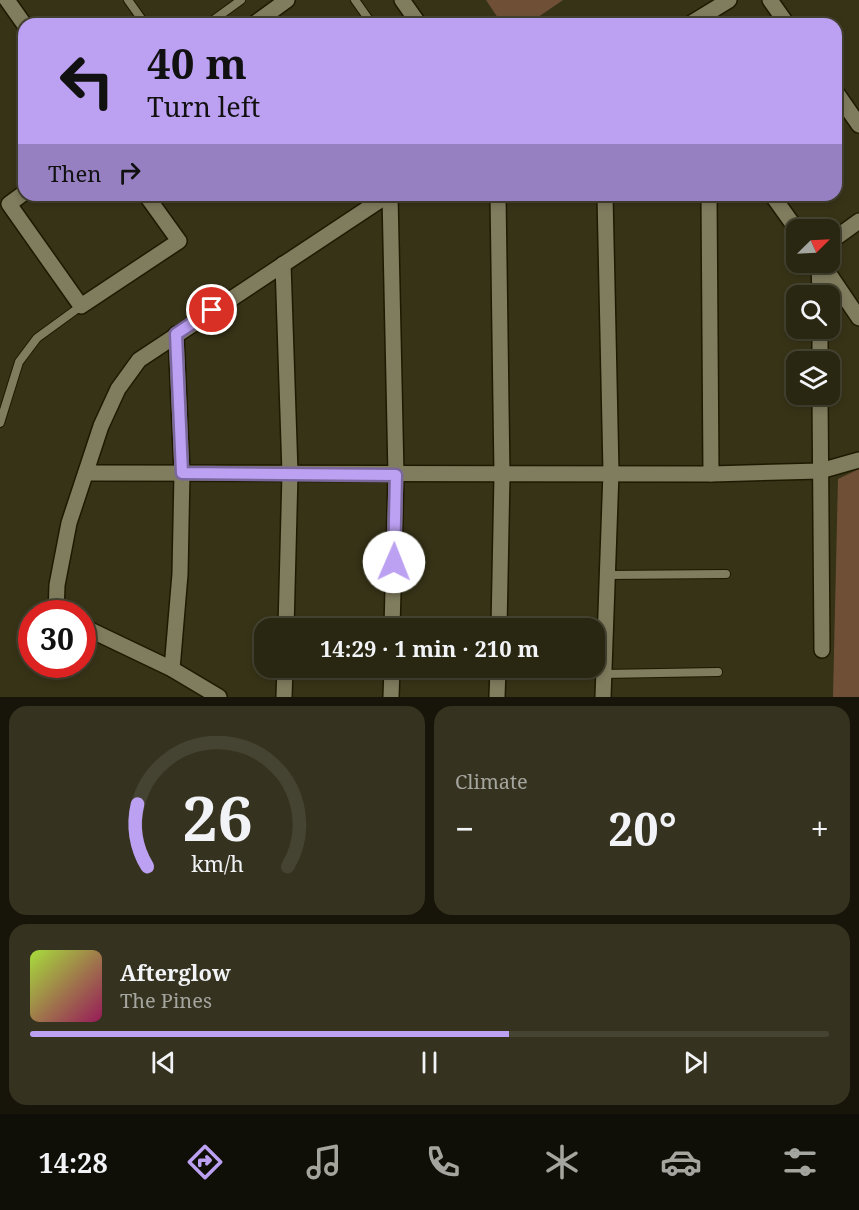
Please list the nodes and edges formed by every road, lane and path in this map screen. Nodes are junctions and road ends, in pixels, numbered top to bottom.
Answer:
1 (7, 0) edge
2 (128, 0) edge
3 (241, 0) edge
4 (287, 0) edge
5 (355, 0) edge
6 (402, 0) edge
7 (729, 0) edge
8 (770, 0) edge
9 (20, 18) edge
10 (141, 18) edge
11 (216, 18) edge
12 (262, 18) edge
13 (368, 18) edge
14 (415, 18) edge
15 (700, 18) edge
16 (783, 18) edge
17 (842, 101) edge
18 (859, 125) edge
19 (18, 197) edge
20 (150, 201) edge
21 (380, 201) edge
22 (389, 201) edge
23 (498, 201) edge
24 (605, 201) edge
25 (709, 201) edge
26 (776, 201) edge
27 (789, 219) edge
28 (859, 221) edge
29 (840, 235) edge
30 (283, 264) junction
31 (828, 273) edge
32 (81, 306) junction
33 (859, 318) edge
34 (176, 334) junction
35 (820, 405) edge
36 (0, 423) edge
37 (859, 460) edge
38 (820, 471) junction
39 (611, 472) junction
40 (182, 473) junction
41 (290, 473) junction
42 (87, 474) junction
43 (711, 474) junction
44 (396, 475) junction
45 (502, 475) junction
46 (726, 574) dead end
47 (607, 575) junction
48 (56, 600) edge
49 (286, 618) edge
50 (393, 618) edge
51 (499, 618) edge
52 (605, 624) edge
53 (96, 633) edge
54 (822, 650) dead end
55 (172, 669) junction
56 (718, 672) dead end
57 (605, 674) edge
58 (285, 678) edge
59 (392, 678) edge
60 (498, 678) edge
61 (603, 678) edge
62 (219, 697) edge
63 (284, 697) edge
64 (391, 697) edge
65 (497, 697) edge
66 (603, 697) edge

1 - 9 street
2 - 10 lane
3 - 11 lane
4 - 12 street
5 - 13 lane
6 - 14 street
7 - 15 street
8 - 16 street
17 - 18 street
19 - 32 street
20 - 32 street
21 - 30 street
22 - 44 street
23 - 45 street
24 - 39 street
25 - 43 street
26 - 27 street
28 - 29 street
30 - 34 street
30 - 41 street
31 - 33 street
32 - 36 lane
34 - 40 street
34 - 42 street
35 - 38 street
37 - 38 street
38 - 43 street
38 - 54 street
39 - 43 street
39 - 45 street
39 - 47 street
40 - 41 street
40 - 42 street
40 - 55 street
41 - 44 street
41 - 49 street
42 - 48 street
44 - 45 street
44 - 50 street
45 - 51 street
46 - 47 lane
47 - 52 street
53 - 55 street
55 - 62 street
56 - 57 lane
58 - 63 street
59 - 64 street
60 - 65 street
61 - 66 street

